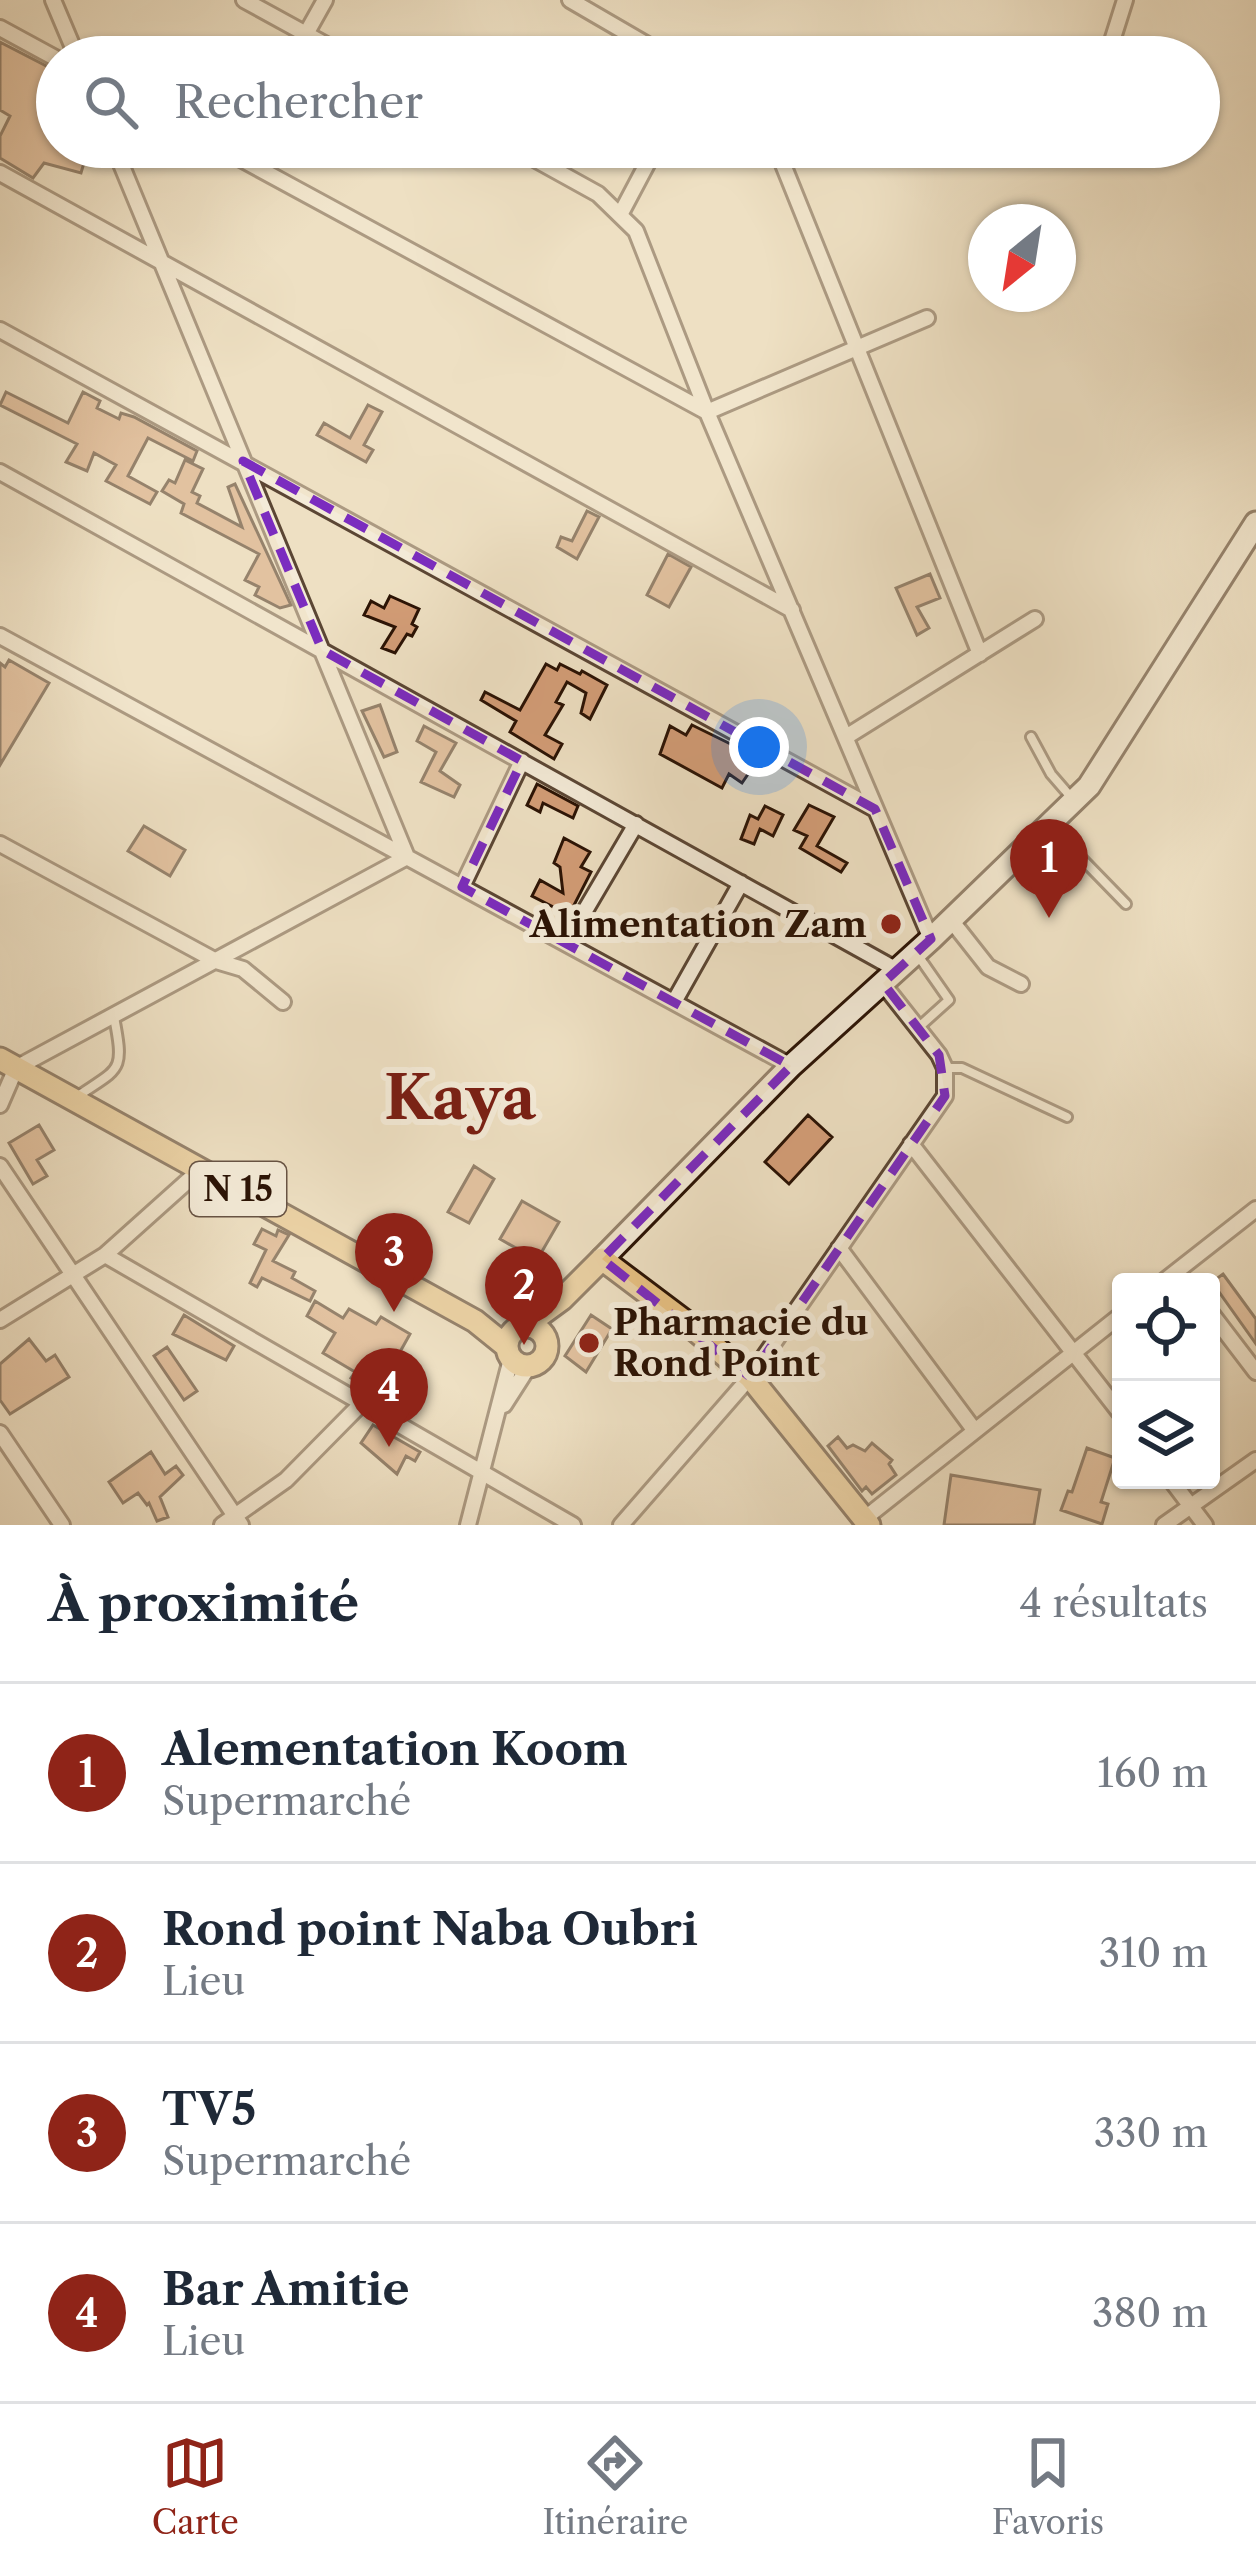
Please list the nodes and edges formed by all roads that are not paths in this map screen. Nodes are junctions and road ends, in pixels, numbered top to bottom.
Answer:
1 (53, 0) edge
2 (244, 0) edge
3 (325, 0) edge
4 (570, 0) edge
5 (1125, 0) edge
6 (0, 28) edge
7 (306, 34) junction
8 (68, 36) edge
9 (310, 36) edge
10 (632, 36) edge
11 (1114, 36) edge
12 (36, 48) edge
13 (122, 168) edge
14 (258, 168) edge
15 (551, 168) edge
16 (645, 168) edge
17 (785, 168) edge
18 (0, 173) edge
19 (620, 215) junction
20 (158, 259) junction
21 (927, 319) dead end
22 (0, 330) edge
23 (859, 347) junction
24 (707, 412) junction
25 (243, 461) junction
26 (0, 472) edge
27 (1256, 523) edge
28 (792, 610) junction
29 (1035, 619) dead end
30 (0, 636) edge
31 (322, 650) junction
32 (980, 654) junction
33 (846, 737) junction
34 (1031, 737) dead end
35 (522, 761) junction
36 (1075, 802) junction
37 (875, 809) junction
38 (636, 824) junction
39 (1051, 827) junction
40 (0, 844) edge
41 (407, 857) junction
42 (741, 883) junction
43 (462, 887) junction
44 (1126, 904) dead end
45 (951, 920) junction
46 (566, 944) junction
47 (923, 946) junction
48 (217, 961) junction
49 (890, 977) junction
50 (1021, 984) dead end
51 (283, 1002) dead end
52 (674, 1003) junction
53 (114, 1016) junction
54 (917, 1028) junction
55 (8, 1064) edge
56 (791, 1066) junction
57 (945, 1068) junction
58 (74, 1099) junction
59 (0, 1105) edge
60 (1067, 1117) dead end
61 (911, 1144) junction
62 (0, 1166) edge
63 (201, 1168) junction
64 (1256, 1209) edge
65 (839, 1248) junction
66 (105, 1255) junction
67 (602, 1259) junction
68 (1186, 1273) edge
69 (74, 1276) junction
70 (0, 1320) edge
71 (1112, 1322) edge
72 (1220, 1324) edge
73 (522, 1344) junction
74 (1074, 1352) junction
75 (1256, 1372) edge
76 (750, 1377) junction
77 (1112, 1402) edge
78 (362, 1403) junction
79 (975, 1431) junction
80 (0, 1433) edge
81 (1256, 1460) edge
82 (481, 1472) junction
83 (1178, 1489) edge
84 (1190, 1505) junction
85 (233, 1522) edge
86 (866, 1522) edge
87 (62, 1525) edge
88 (468, 1525) edge
89 (573, 1525) edge
90 (621, 1525) edge
91 (1164, 1525) edge
92 (1205, 1525) edge

1 - 8 street
2 - 7 street
3 - 7 street
4 - 10 street
5 - 11 street
6 - 12 street
7 - 9 street
13 - 20 street
14 - 24 street
15 - 19 street
16 - 19 street
17 - 23 street
18 - 20 street
19 - 24 street
20 - 25 street
20 - 28 street
21 - 23 street
22 - 25 street
23 - 24 street
23 - 32 street
24 - 28 street
25 - 31 street
25 - 37 street
26 - 31 street
27 - 36 main road
28 - 33 street
29 - 32 street
30 - 41 street
31 - 35 street
31 - 41 street
32 - 33 street
33 - 37 street
34 - 36 lane
35 - 38 street
35 - 43 street
36 - 39 main road
37 - 47 street
38 - 42 street
38 - 46 street
39 - 44 lane
39 - 45 main road
40 - 48 street
41 - 43 street
41 - 48 street
42 - 49 street
42 - 52 street
43 - 46 street
45 - 47 main road
45 - 50 street
46 - 52 street
47 - 49 main road
47 - 54 lane
48 - 51 street
48 - 53 street
49 - 54 street
49 - 56 main road
52 - 56 street
53 - 55 street
53 - 58 lane
54 - 57 street
55 - 58 main road, N 15
55 - 59 street
56 - 67 main road
57 - 60 lane
57 - 61 street
58 - 63 main road, N 15
61 - 65 street
61 - 74 street
62 - 69 street
63 - 66 street
63 - 73 main road, N 15
64 - 68 street
65 - 76 street
65 - 79 street
66 - 69 street
66 - 78 street
67 - 73 main road
67 - 76 main road
69 - 70 street
69 - 85 street
71 - 74 street
72 - 75 street
73 - 82 street
74 - 77 street
74 - 79 street
76 - 86 main road
76 - 90 street
78 - 82 street
78 - 85 street
79 - 86 street
80 - 87 street
81 - 84 street
82 - 88 street
82 - 89 street
83 - 84 street
84 - 91 street
84 - 92 street

